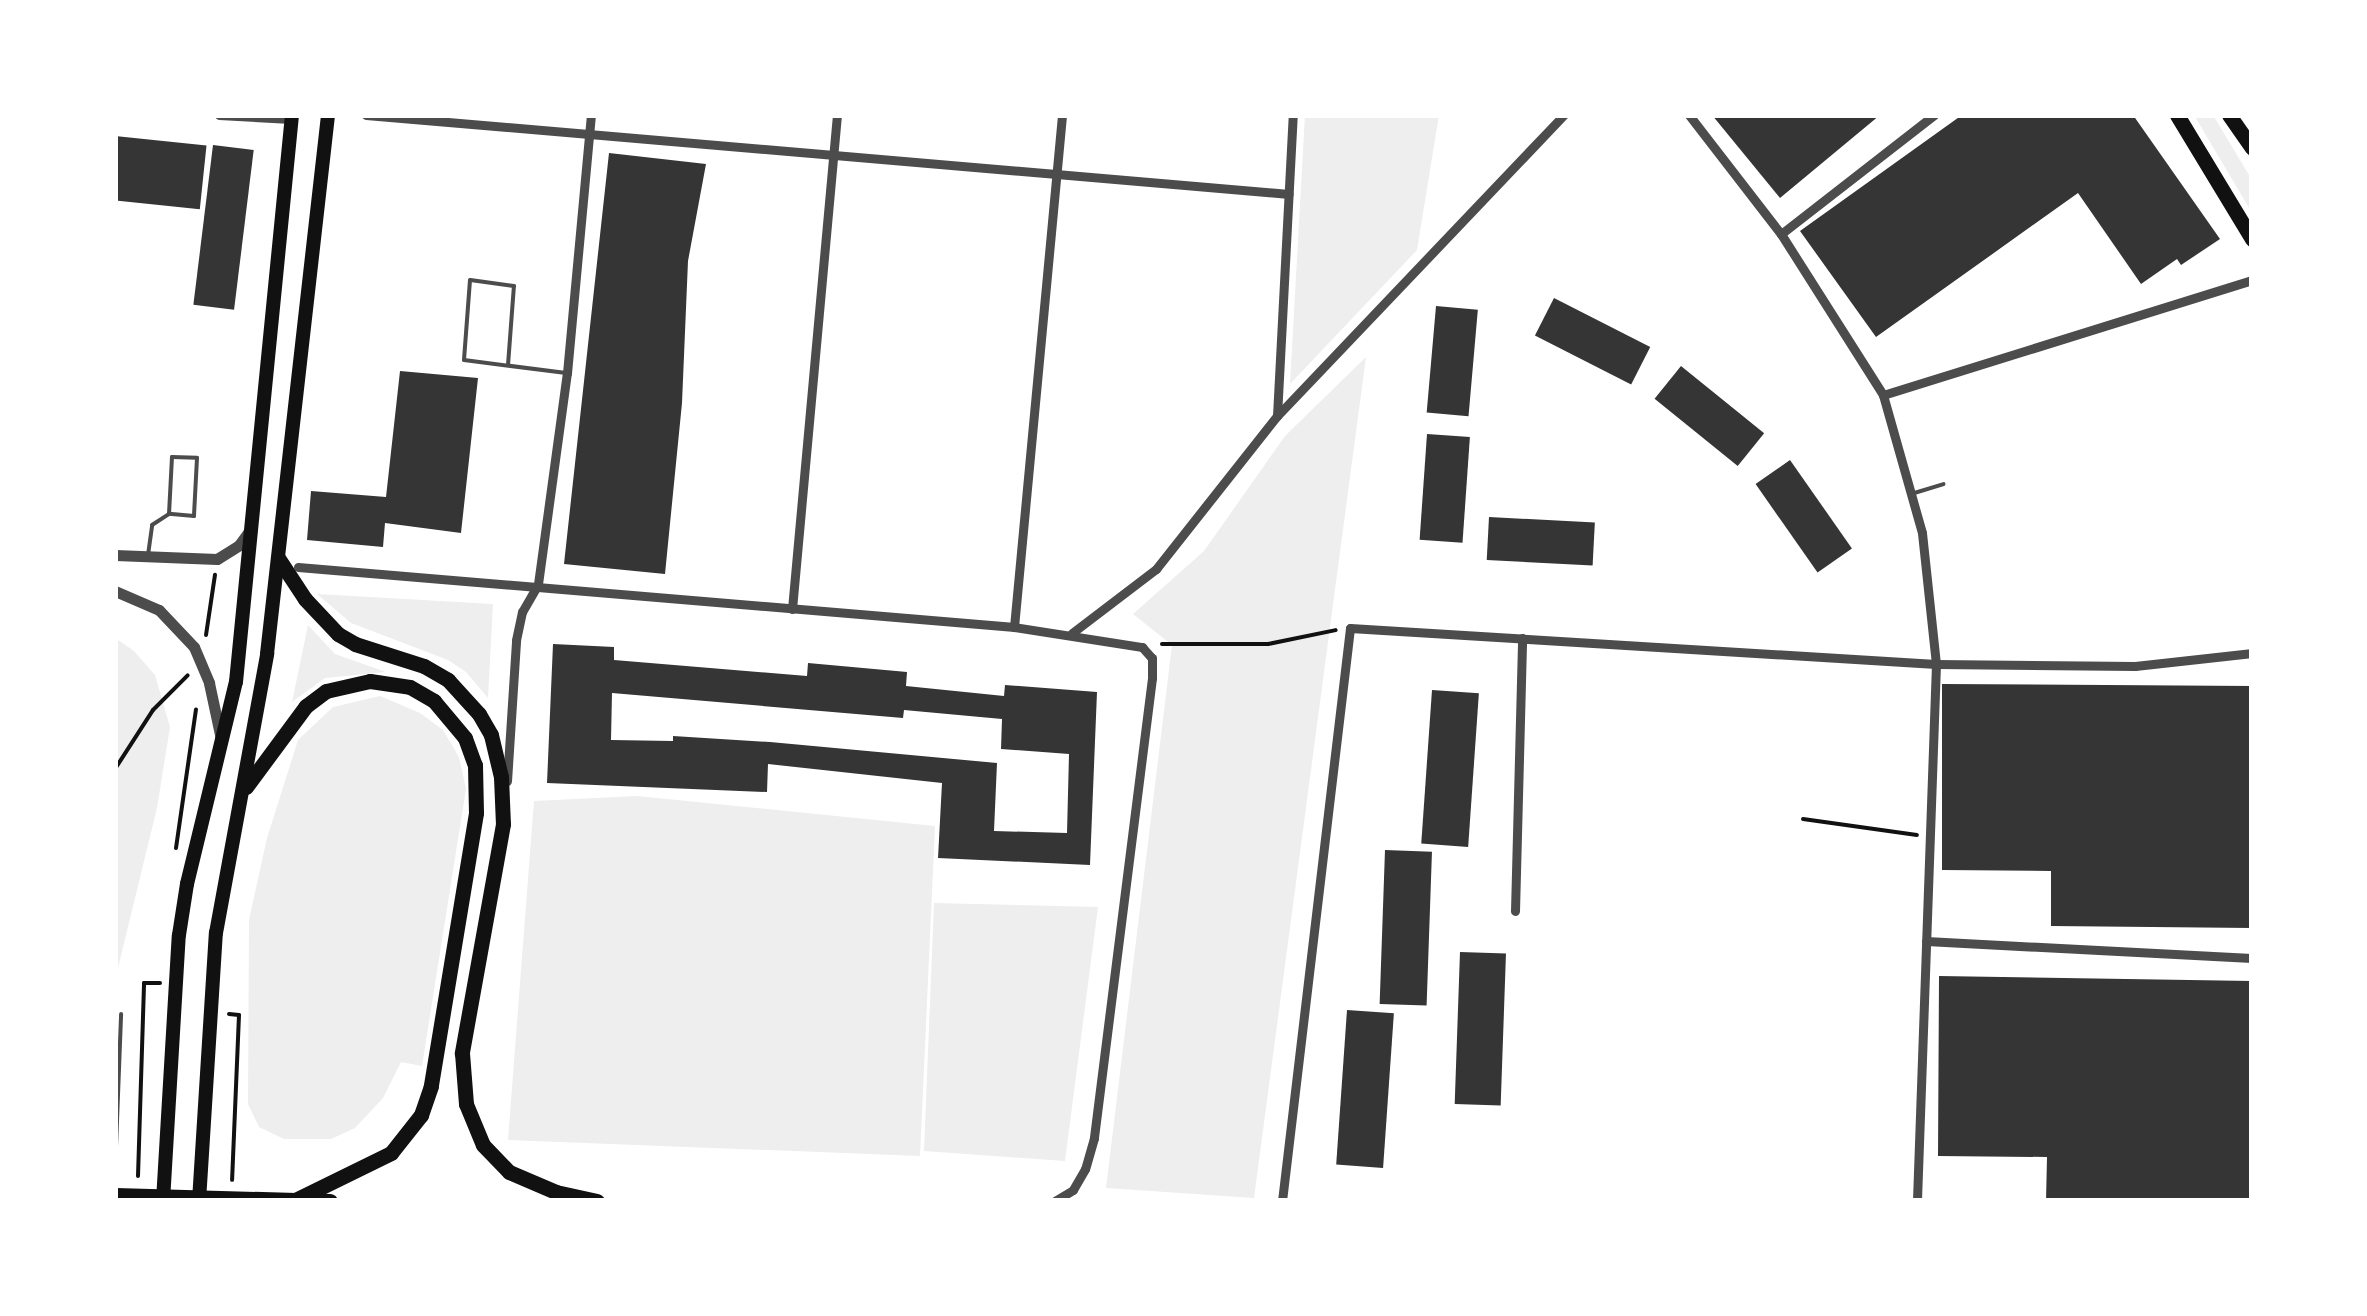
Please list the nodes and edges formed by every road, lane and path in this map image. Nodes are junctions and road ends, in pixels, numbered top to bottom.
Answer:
1 (219, 115) edge
2 (328, 115) edge
3 (366, 115) edge
4 (591, 115) edge
5 (837, 115) edge
6 (1062, 115) edge
7 (1293, 115) edge
8 (1564, 115) edge
9 (1689, 115) edge
10 (1934, 115) edge
11 (2176, 115) edge
12 (2229, 115) edge
13 (292, 117) edge
14 (589, 134) junction
15 (2250, 147) edge
16 (834, 156) junction
17 (1057, 172) junction
18 (1289, 194) junction
19 (1781, 234) junction
20 (2252, 239) edge
21 (2252, 280) edge
22 (508, 365) junction
23 (567, 373) junction
24 (1883, 395) junction
25 (1277, 416) junction
26 (1943, 484) dead end
27 (1911, 494) junction
28 (169, 514) junction
29 (252, 526) junction
30 (115, 555) edge
31 (148, 558) junction
32 (217, 558) junction
33 (278, 558) junction
34 (298, 566) dead end
35 (538, 584) junction
36 (115, 591) edge
37 (792, 609) junction
38 (1014, 627) junction
39 (1350, 628) junction
40 (1070, 634) junction
41 (1522, 638) junction
42 (1136, 644) junction
43 (2252, 654) edge
44 (202, 663) junction
45 (1936, 664) junction
46 (197, 702) dead end
47 (222, 744) junction
48 (115, 769) edge
49 (246, 787) junction
50 (1803, 819) dead end
51 (503, 824) junction
52 (1930, 836) junction
53 (174, 858) dead end
54 (1515, 911) dead end
55 (1926, 942) junction
56 (2252, 958) edge
57 (160, 983) dead end
58 (121, 1014) dead end
59 (230, 1014) dead end
60 (117, 1056) edge
61 (115, 1173) edge
62 (115, 1195) edge
63 (138, 1196) junction
64 (233, 1198) junction
65 (297, 1199) edge
66 (163, 1201) edge
67 (199, 1201) edge
68 (330, 1201) edge
69 (597, 1201) edge
70 (1054, 1201) edge
71 (1282, 1201) edge
72 (1917, 1201) edge

1 - 13 street
2 - 33 main road
3 - 14 street
4 - 14 street
5 - 16 street
6 - 17 street
7 - 18 street
8 - 25 street
9 - 19 street
10 - 19 street
11 - 20 highway
12 - 15 highway
13 - 29 main road
14 - 16 street
14 - 23 street
16 - 17 street
16 - 37 street
17 - 18 street
17 - 38 street
18 - 25 street
19 - 24 street
21 - 24 street
22 - 22 lane
22 - 23 lane
23 - 35 street
24 - 27 street
25 - 40 street
26 - 27 lane
27 - 45 street
28 - 28 lane
28 - 31 lane
29 - 32 street
29 - 47 main road
30 - 31 street
31 - 32 street
32 - 44 path
33 - 49 main road
33 - 51 highway
34 - 35 street
35 - 37 street
35 - 51 street
36 - 44 street
37 - 38 street
38 - 40 street
39 - 41 street
39 - 42 path
39 - 71 street
40 - 42 street
41 - 45 street
41 - 54 street
42 - 70 street
43 - 45 street
44 - 47 street
44 - 48 path
45 - 52 street
46 - 53 path
47 - 66 main road
49 - 65 highway
49 - 67 main road
50 - 52 path
51 - 69 highway
52 - 55 street
55 - 56 street
55 - 72 street
57 - 63 path
58 - 60 lane
59 - 64 path
60 - 61 lane
62 - 63 highway
63 - 64 highway
64 - 65 highway
65 - 68 highway

